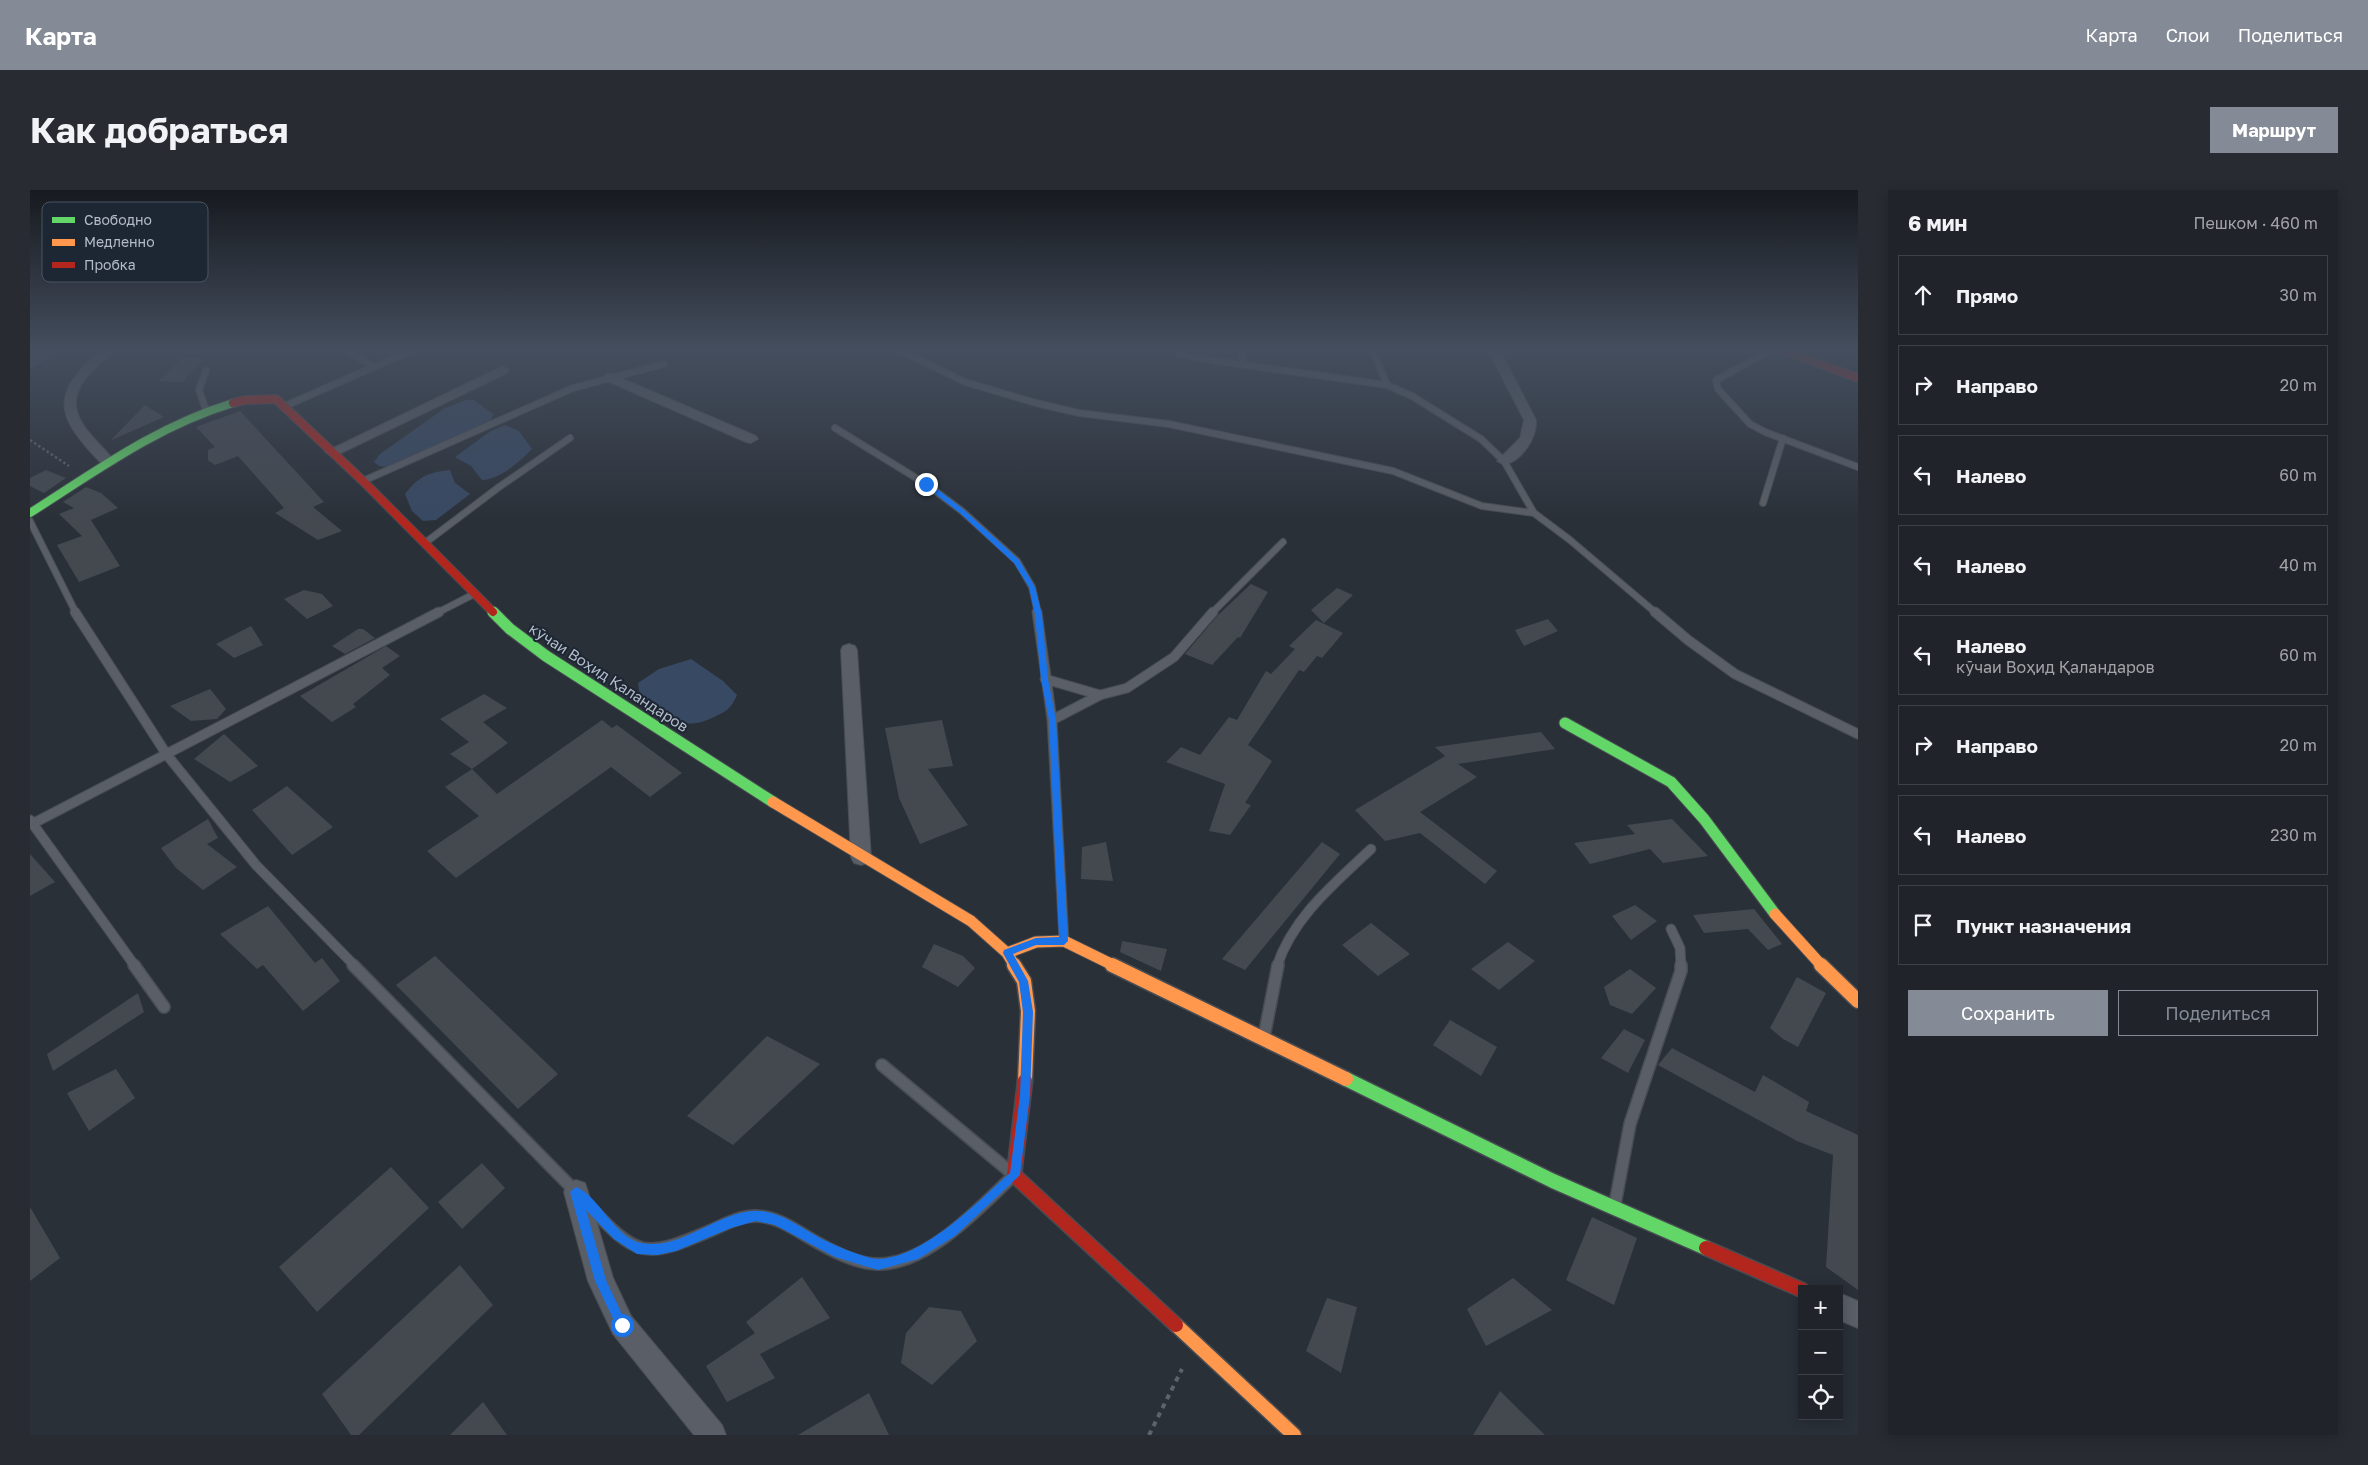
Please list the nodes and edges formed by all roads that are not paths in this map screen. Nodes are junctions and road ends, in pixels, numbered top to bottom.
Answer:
1 (69, 406) edge
2 (204, 406) edge
3 (222, 406) edge
4 (285, 406) edge
5 (428, 406) edge
6 (528, 406) edge
7 (676, 406) edge
8 (1049, 406) edge
9 (1429, 406) edge
10 (1523, 406) edge
11 (1734, 406) edge
12 (206, 410) junction
13 (835, 428) dead end
14 (570, 438) dead end
15 (1783, 438) junction
16 (751, 439) dead end
17 (332, 452) junction
18 (1504, 461) junction
19 (109, 462) junction
20 (1858, 467) edge
21 (363, 481) junction
22 (1762, 503) dead end
23 (1534, 513) junction
24 (30, 514) edge
25 (30, 521) edge
26 (1283, 542) dead end
27 (425, 543) junction
28 (474, 594) junction
29 (849, 650) dead end
30 (1045, 679) junction
31 (1100, 695) junction
32 (1052, 720) junction
33 (1565, 724) dead end
34 (1858, 734) edge
35 (167, 755) junction
36 (32, 822) edge
37 (1371, 849) dead end
38 (861, 857) junction
39 (1671, 929) dead end
40 (1064, 941) junction
41 (1007, 953) junction
42 (1858, 1001) edge
43 (164, 1007) dead end
44 (1264, 1040) junction
45 (882, 1065) dead end
46 (1014, 1175) junction
47 (576, 1192) junction
48 (1615, 1206) junction
49 (1798, 1288) edge
50 (1843, 1308) edge
51 (1858, 1315) edge
52 (712, 1435) edge
53 (1294, 1435) edge

1 - 19 street
2 - 12 lane
3 - 12 street, кӯчаи Воҳид Қаландаров
4 - 17 street, кӯчаи Воҳид Қаландаров
5 - 17 street
6 - 21 lane
7 - 16 street
8 - 23 lane
9 - 18 lane
10 - 18 street
11 - 15 lane
12 - 19 street, кӯчаи Воҳид Қаландаров
13 - 30 lane
14 - 27 lane
15 - 20 lane
15 - 22 lane
17 - 21 street, кӯчаи Воҳид Қаландаров
18 - 23 lane
19 - 24 street, кӯчаи Воҳид Қаландаров
21 - 27 street, кӯчаи Воҳид Қаландаров
23 - 34 lane
25 - 35 lane
26 - 31 lane
27 - 28 street, кӯчаи Воҳид Қаландаров
28 - 35 lane
28 - 38 street, кӯчаи Воҳид Қаландаров
29 - 38 street
30 - 31 lane
30 - 32 lane
31 - 32 lane
32 - 40 lane
33 - 42 street
35 - 36 lane
35 - 47 lane
36 - 43 lane
37 - 44 lane
38 - 41 street, кӯчаи Воҳид Қаландаров
39 - 48 lane
40 - 41 street
40 - 44 street
41 - 46 street, кӯчаи Воҳид Қаландаров
44 - 48 street
45 - 46 lane
46 - 47 lane
46 - 53 street
47 - 52 street
48 - 49 street
50 - 51 street

